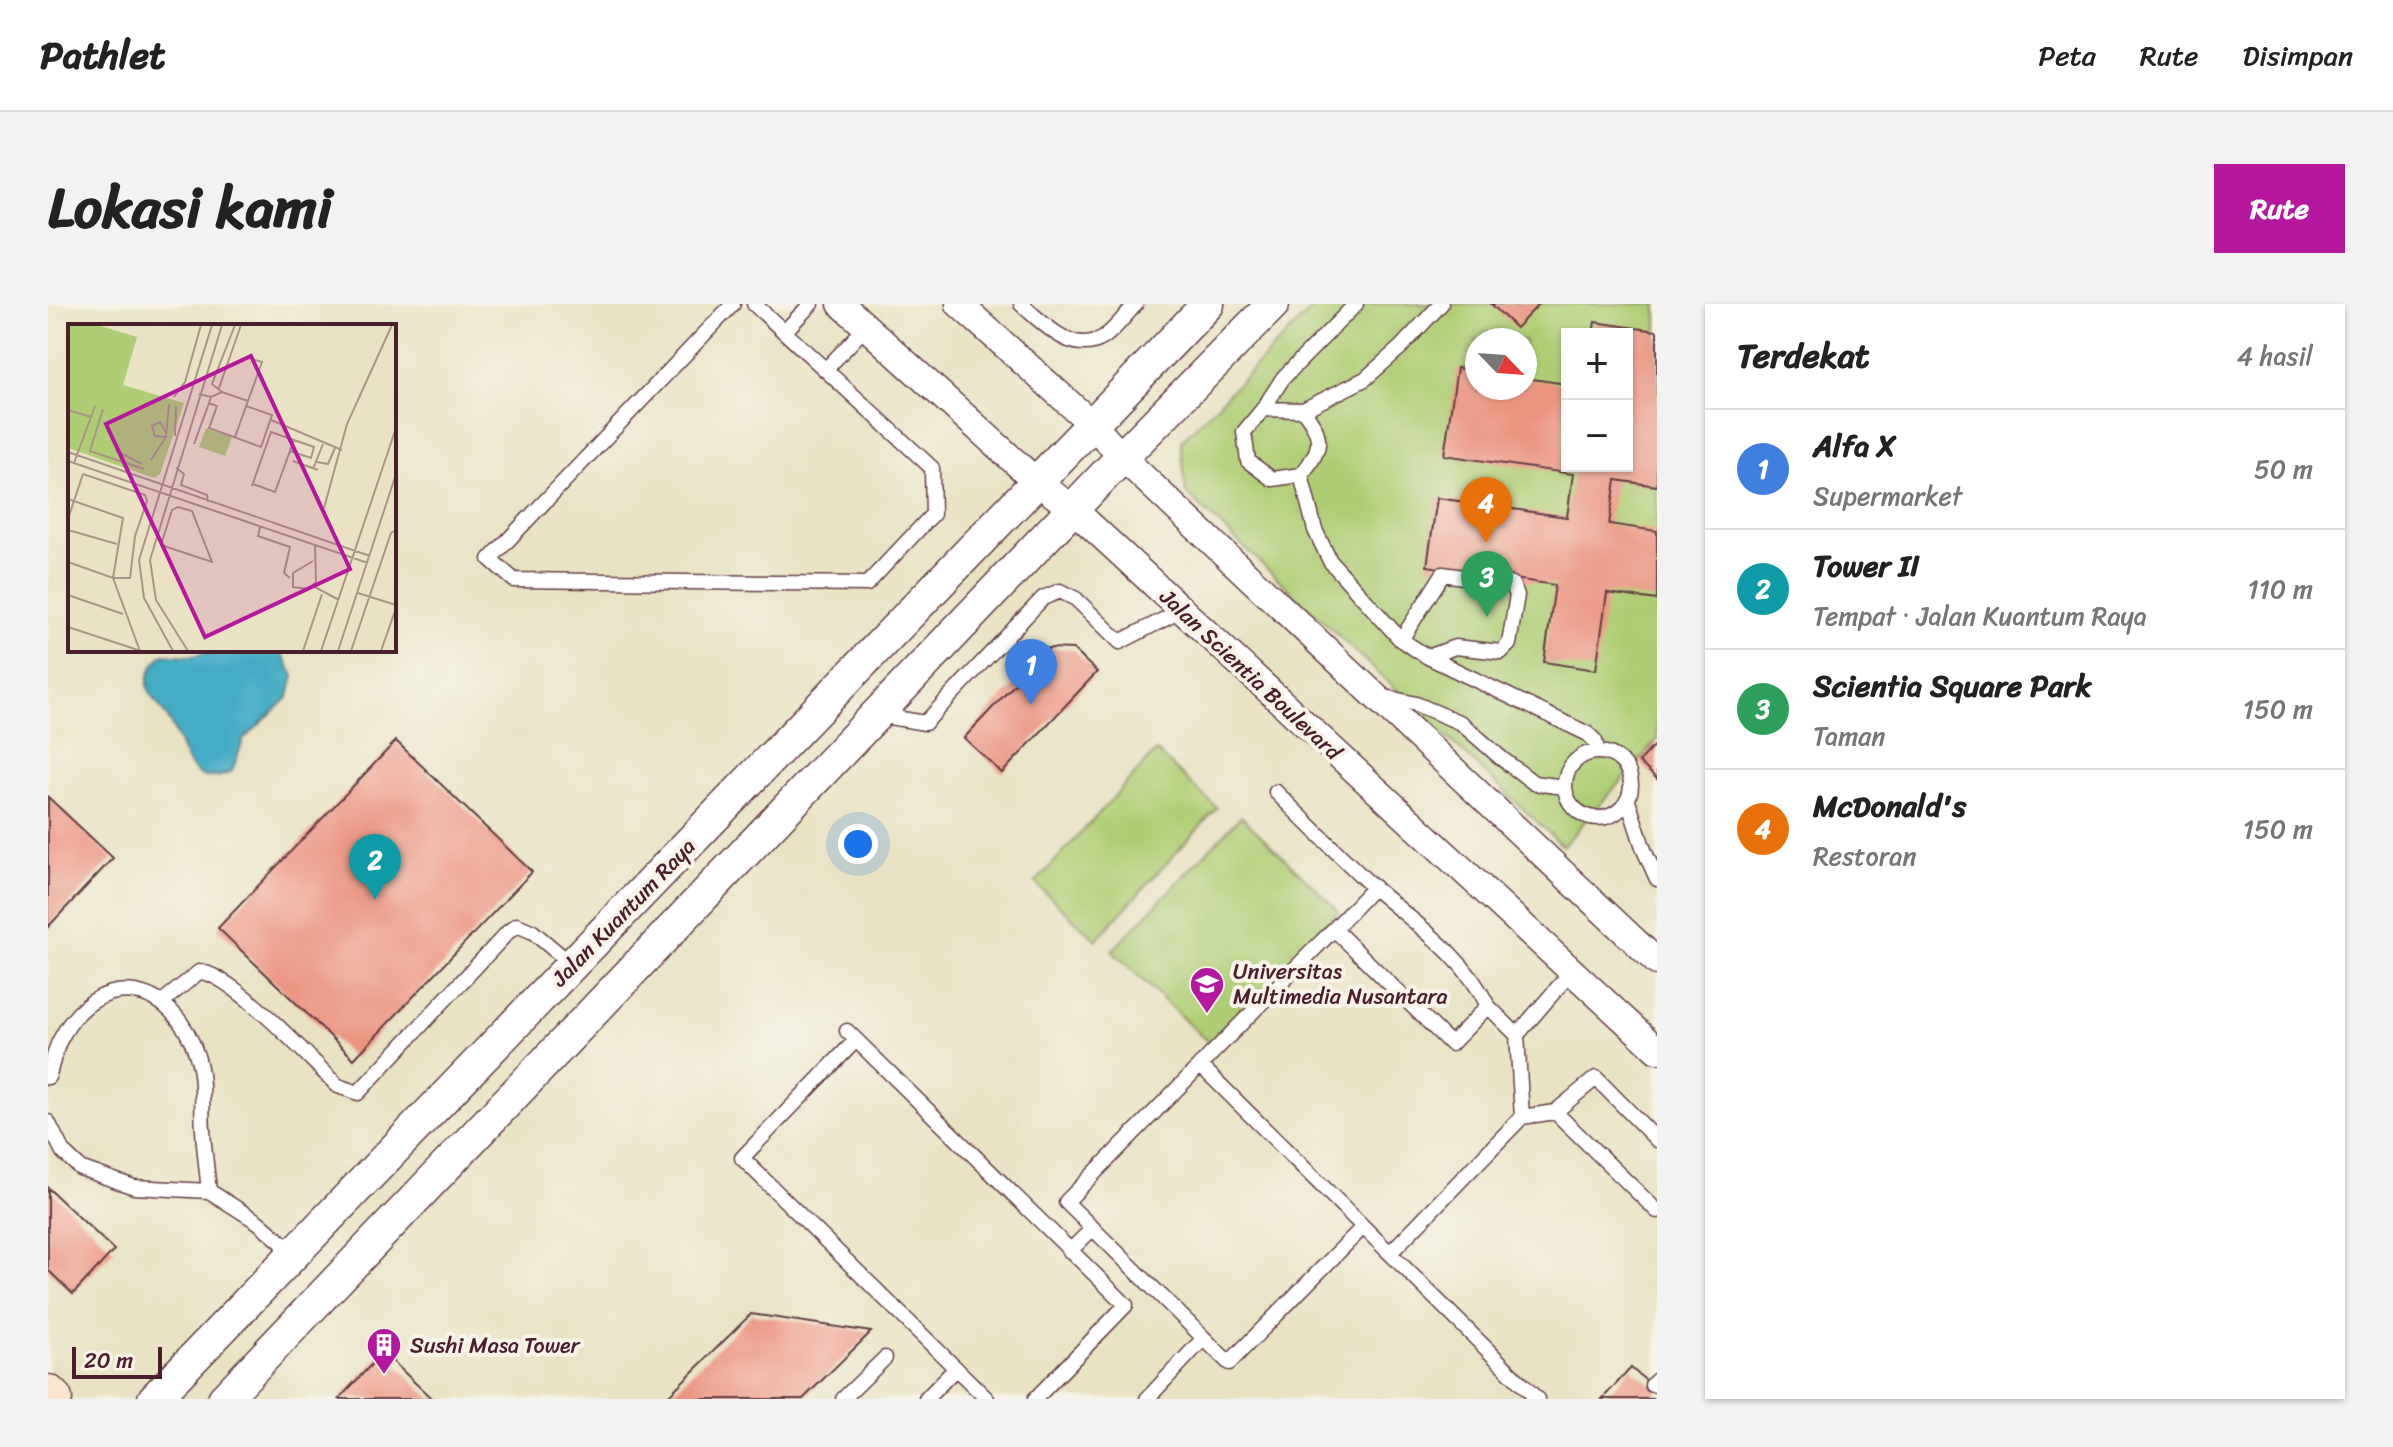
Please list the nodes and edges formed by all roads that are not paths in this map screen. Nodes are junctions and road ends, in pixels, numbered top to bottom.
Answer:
1 (733, 304) edge
2 (754, 304) edge
3 (811, 304) edge
4 (841, 304) edge
5 (959, 304) edge
6 (1021, 304) edge
7 (1136, 304) edge
8 (1208, 304) edge
9 (1273, 304) edge
10 (1356, 304) edge
11 (1441, 304) edge
12 (866, 327) junction
13 (784, 332) junction
14 (825, 370) junction
15 (1263, 409) junction
16 (1303, 410) junction
17 (1092, 424) junction
18 (1122, 457) junction
19 (1301, 475) junction
20 (1037, 482) junction
21 (1073, 509) junction
22 (1182, 610) junction
23 (1401, 640) junction
24 (1428, 657) junction
25 (1373, 695) junction
26 (877, 715) junction
27 (1598, 752) junction
28 (1564, 787) junction
29 (1276, 792) dead end
30 (1628, 801) junction
31 (1657, 879) edge
32 (1374, 887) junction
33 (1334, 929) junction
34 (1657, 962) edge
35 (572, 965) junction
36 (1572, 971) junction
37 (162, 1002) junction
38 (1488, 1006) junction
39 (1517, 1035) junction
40 (1657, 1050) edge
41 (1200, 1065) junction
42 (48, 1077) edge
43 (1555, 1112) junction
44 (1522, 1117) junction
45 (48, 1122) edge
46 (1657, 1140) edge
47 (209, 1191) junction
48 (1657, 1211) edge
49 (1363, 1227) junction
50 (1093, 1228) junction
51 (1070, 1251) junction
52 (294, 1253) junction
53 (1390, 1253) junction
54 (1204, 1338) junction
55 (885, 1358) dead end
56 (956, 1368) junction
57 (48, 1394) edge
58 (53, 1399) edge
59 (154, 1399) edge
60 (224, 1399) edge
61 (843, 1399) edge
62 (926, 1399) edge
63 (987, 1399) edge
64 (1035, 1399) edge
65 (1147, 1399) edge
66 (1537, 1399) edge

1 - 14 lane
2 - 13 lane
3 - 13 lane
4 - 12 street, Jalan Scientia Boulevard
5 - 17 street
6 - 7 lane
8 - 17 street, Jalan Kuantum Raya
9 - 18 street
10 - 15 lane
11 - 16 lane
12 - 14 lane
12 - 20 street, Jalan Scientia Boulevard
13 - 14 lane
15 - 16 lane
15 - 19 lane
16 - 19 lane
17 - 18 street
17 - 20 street, Jalan Kuantum Raya
18 - 21 street
18 - 25 street
19 - 23 lane
20 - 21 street, Jalan Scientia Boulevard
20 - 35 street, Jalan Kuantum Raya
21 - 22 street, Jalan Scientia Boulevard
21 - 26 street
22 - 26 lane
22 - 36 street, Jalan Scientia Boulevard
23 - 24 lane
23 - 24 lane
24 - 27 lane
25 - 28 lane
25 - 34 street
26 - 60 street
27 - 28 lane
27 - 30 lane
28 - 30 lane
29 - 32 lane
30 - 31 lane
32 - 33 lane
32 - 38 lane
33 - 38 lane
33 - 41 lane
35 - 37 lane
35 - 52 street, Jalan Kuantum Raya
36 - 39 lane
36 - 40 street, Jalan Scientia Boulevard
37 - 42 lane
37 - 47 lane
38 - 39 lane
39 - 44 lane
41 - 49 lane
41 - 50 lane
43 - 44 lane
43 - 46 lane
43 - 48 lane
44 - 53 lane
45 - 47 lane
47 - 52 lane
49 - 53 lane
49 - 54 lane
50 - 51 lane
50 - 54 lane
51 - 56 lane
51 - 64 lane
52 - 59 street, Jalan Kuantum Raya
53 - 66 lane
54 - 65 lane
55 - 61 lane
56 - 62 lane
56 - 63 lane
57 - 58 main road

